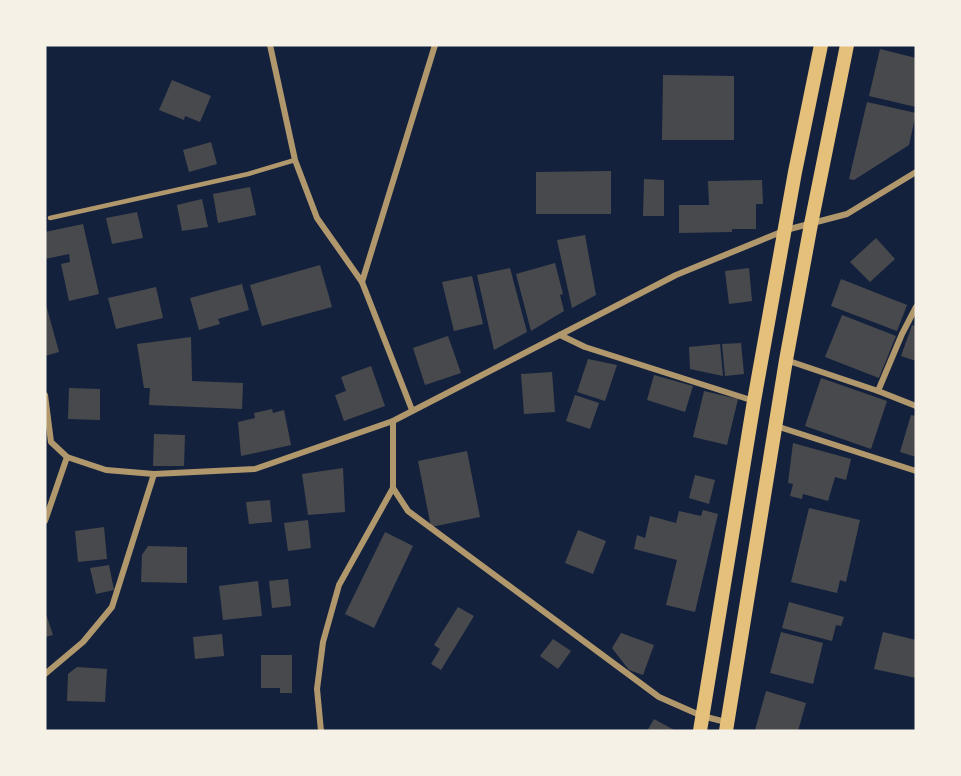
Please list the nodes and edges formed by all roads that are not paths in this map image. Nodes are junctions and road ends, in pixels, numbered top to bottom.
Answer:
1 (270, 45) edge
2 (435, 45) edge
3 (821, 45) edge
4 (847, 45) edge
5 (295, 160) junction
6 (916, 172) edge
7 (50, 218) dead end
8 (811, 224) junction
9 (786, 230) junction
10 (362, 282) junction
11 (916, 306) edge
12 (560, 335) junction
13 (786, 360) junction
14 (878, 391) junction
15 (45, 395) edge
16 (754, 401) junction
17 (916, 406) edge
18 (412, 411) junction
19 (393, 421) junction
20 (776, 426) junction
21 (67, 457) junction
22 (916, 471) edge
23 (154, 474) junction
24 (393, 488) junction
25 (45, 521) edge
26 (45, 674) edge
27 (702, 716) junction
28 (726, 727) edge
29 (321, 731) edge
30 (700, 731) edge

1 - 5 street
2 - 10 street
3 - 9 main road
4 - 8 main road
5 - 7 lane
5 - 10 street
6 - 8 street
8 - 9 street
8 - 13 main road
9 - 12 street
9 - 16 main road
10 - 18 street
11 - 14 street
12 - 16 street
12 - 18 street
13 - 14 street
13 - 20 main road
14 - 17 street
15 - 21 street
16 - 27 main road
18 - 19 street
19 - 23 street
19 - 24 street
20 - 22 street
20 - 28 main road
21 - 23 street
21 - 25 street
23 - 26 street
24 - 27 street
24 - 29 street
27 - 28 street
27 - 30 main road

